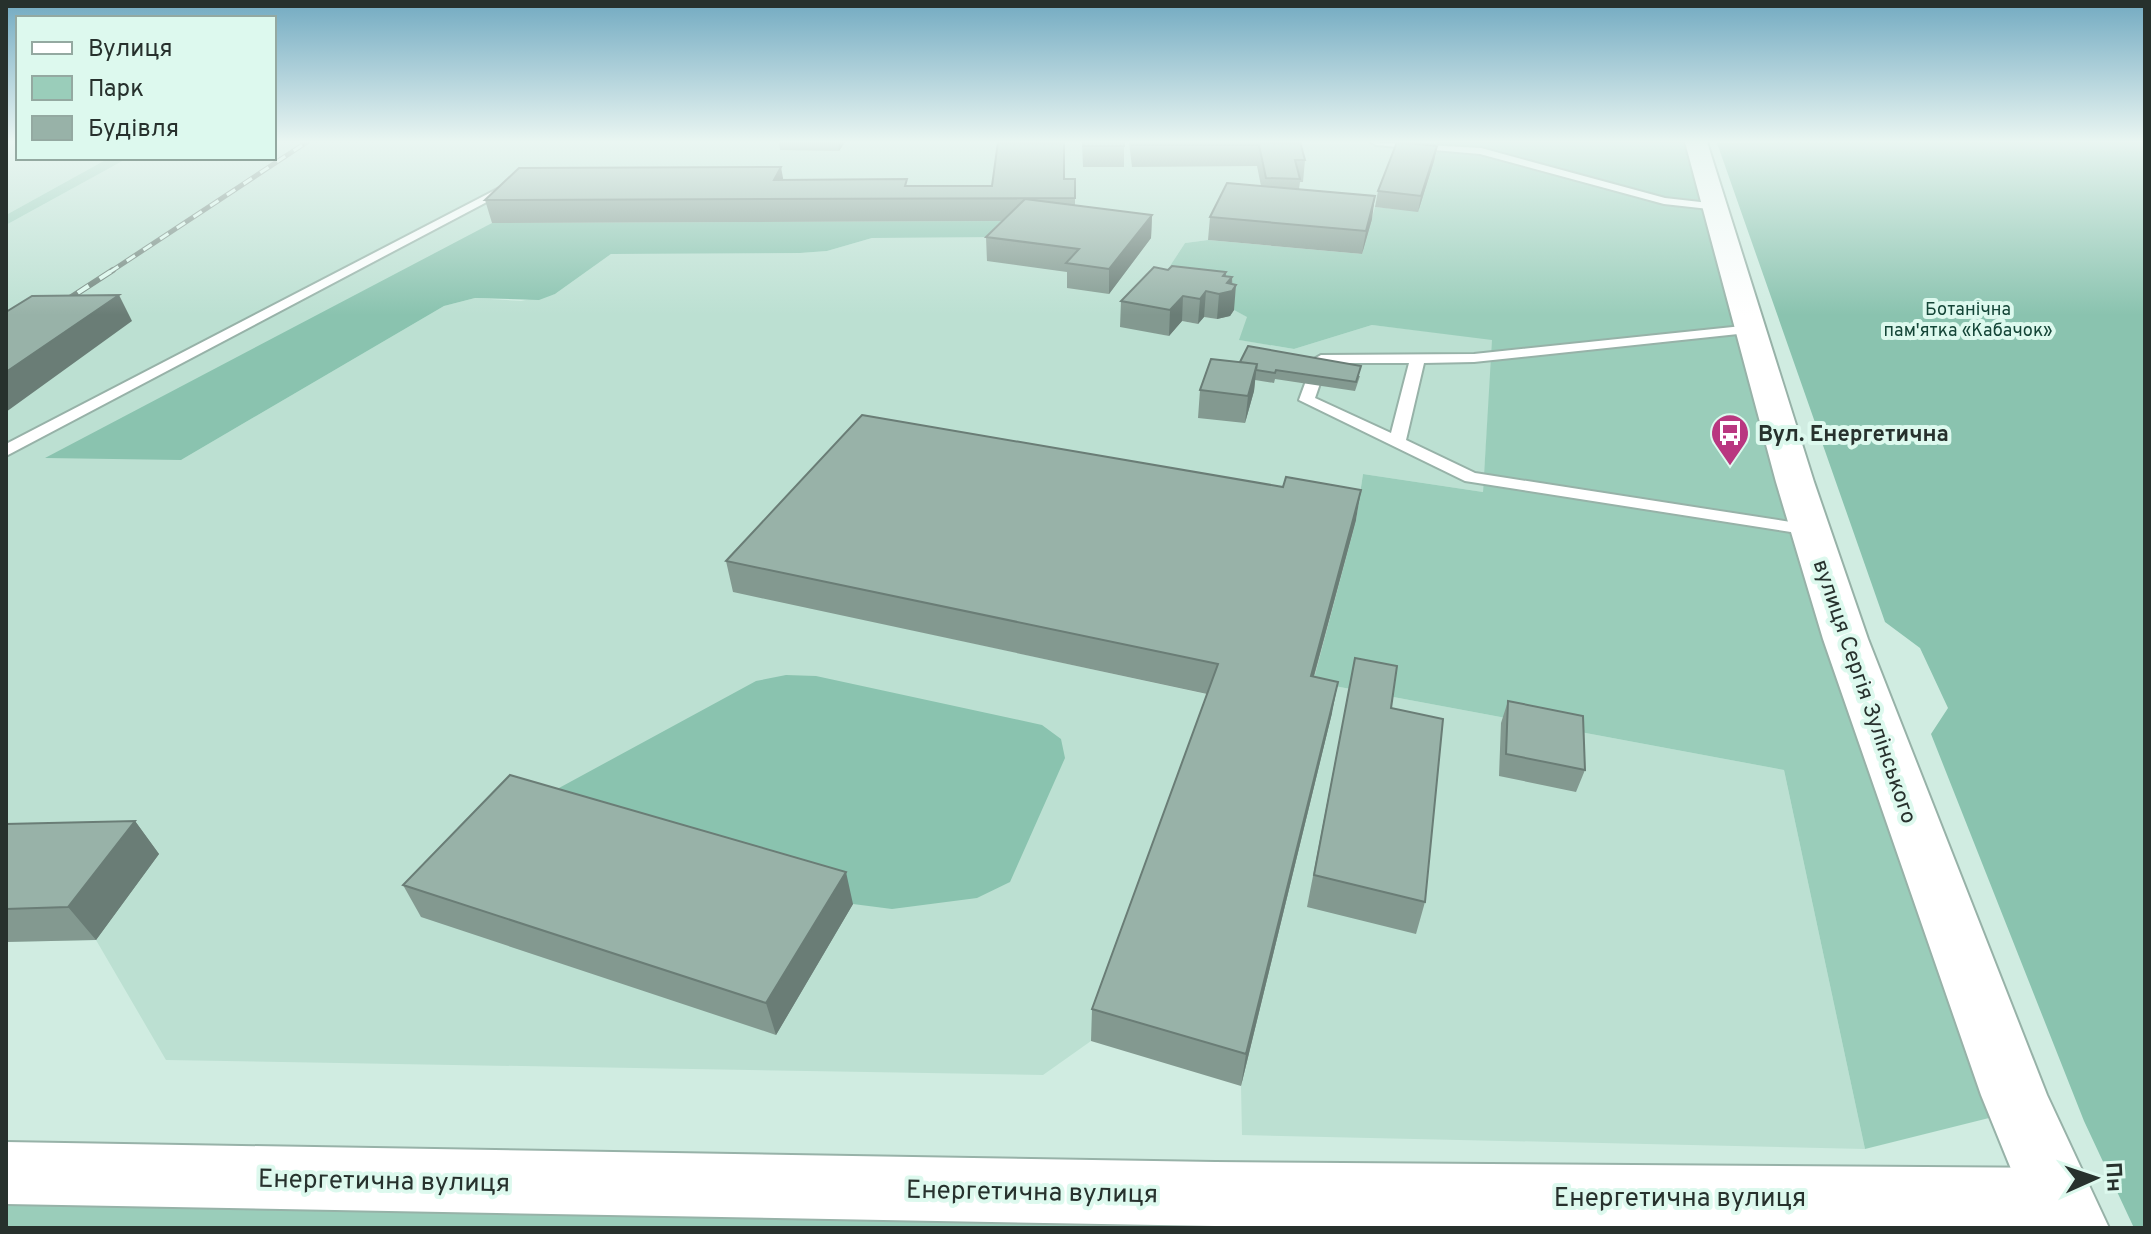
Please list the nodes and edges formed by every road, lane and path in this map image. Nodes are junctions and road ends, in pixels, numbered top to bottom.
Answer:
1 (486, 200) edge
2 (1659, 200) edge
3 (1715, 200) edge
4 (1718, 207) junction
5 (1752, 329) junction
6 (1418, 358) junction
7 (1397, 442) junction
8 (6, 451) edge
9 (1810, 530) junction
10 (6, 1173) edge
11 (1216, 1211) edge
12 (2066, 1214) edge

1 - 8 lane
2 - 4 lane
3 - 4 street, вулиця Сергія Зулінського
4 - 5 street, вулиця Сергія Зулінського
5 - 6 lane
5 - 9 street, вулиця Сергія Зулінського
6 - 7 lane
6 - 7 lane
7 - 9 lane
9 - 12 street, вулиця Сергія Зулінського
10 - 11 street, Енергетична вулиця
11 - 12 street, Енергетична вулиця

